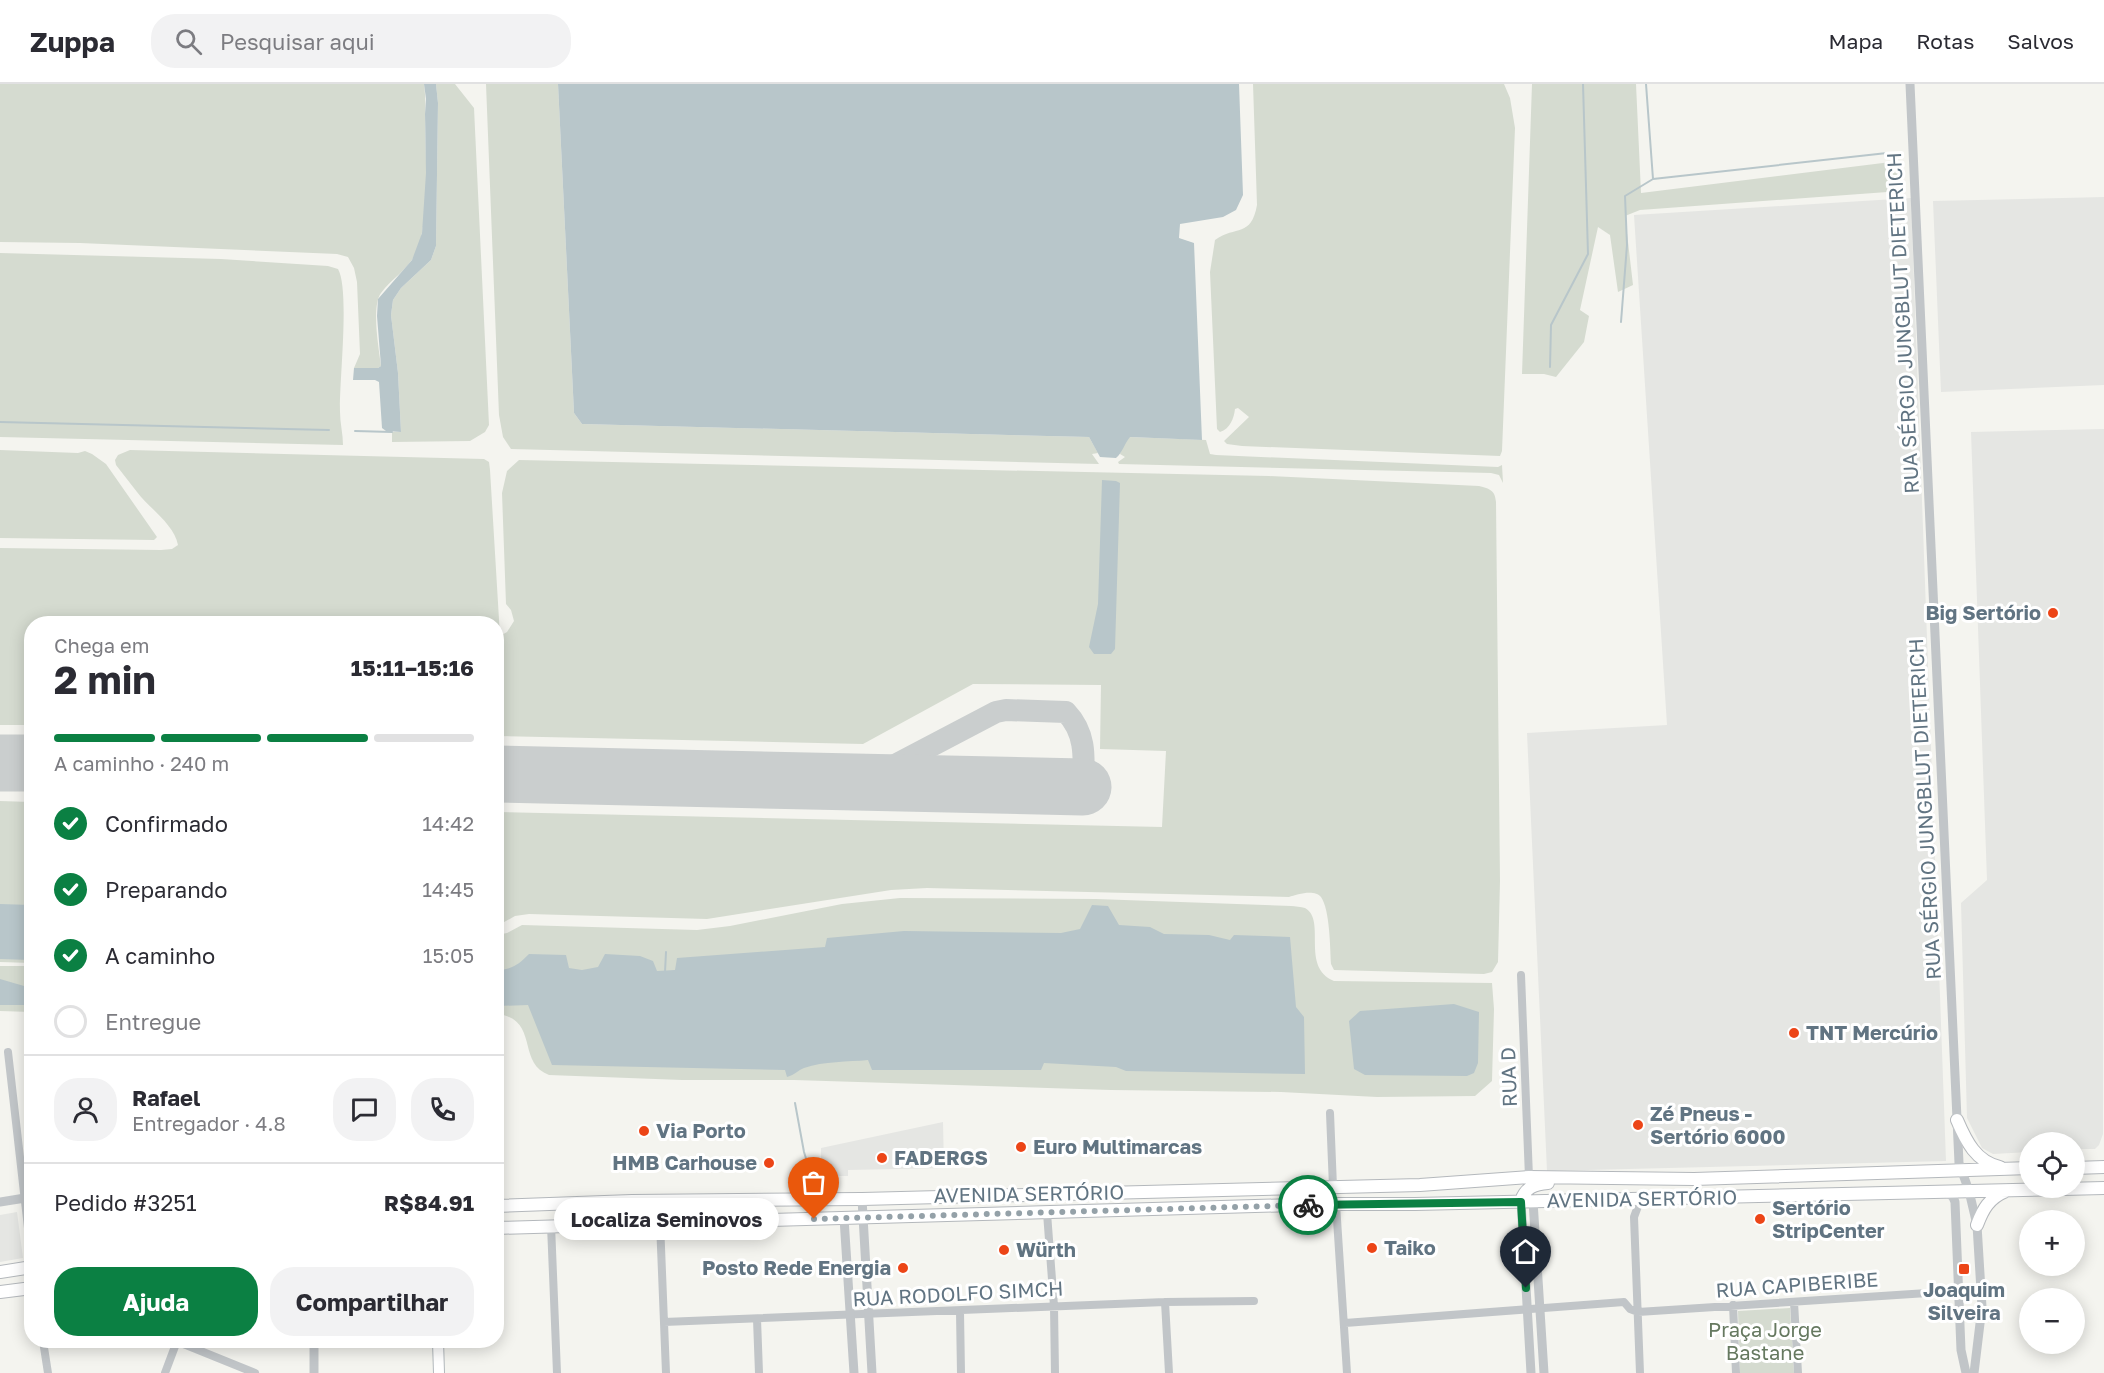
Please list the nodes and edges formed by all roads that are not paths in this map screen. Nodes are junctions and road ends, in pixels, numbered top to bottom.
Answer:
1 (1910, 84) edge
2 (1521, 975) dead end
3 (8, 1052) dead end
4 (1330, 1113) dead end
5 (1957, 1120) junction
6 (24, 1167) edge
7 (2104, 1167) edge
8 (2085, 1168) edge
9 (2010, 1169) junction
10 (2019, 1169) edge
11 (1961, 1172) junction
12 (1529, 1177) junction
13 (1585, 1179) junction
14 (1333, 1187) junction
15 (2104, 1188) edge
16 (1945, 1191) junction
17 (1969, 1191) junction
18 (2008, 1191) junction
19 (24, 1197) edge
20 (1641, 1198) junction
21 (862, 1199) junction
22 (1527, 1201) junction
23 (0, 1202) edge
24 (1336, 1204) junction
25 (504, 1206) edge
26 (1047, 1213) junction
27 (844, 1218) junction
28 (864, 1218) junction
29 (660, 1222) junction
30 (551, 1225) junction
31 (1977, 1225) junction
32 (504, 1228) edge
33 (24, 1267) edge
34 (0, 1272) edge
35 (24, 1289) edge
36 (1958, 1291) junction
37 (0, 1292) edge
38 (1254, 1301) dead end
39 (1165, 1302) junction
40 (1794, 1302) junction
41 (1733, 1305) junction
42 (1054, 1306) junction
43 (1540, 1308) junction
44 (1527, 1309) junction
45 (960, 1312) junction
46 (1638, 1312) junction
47 (869, 1315) junction
48 (851, 1316) junction
49 (757, 1319) junction
50 (664, 1322) junction
51 (1345, 1323) junction
52 (44, 1348) edge
53 (174, 1348) edge
54 (194, 1348) edge
55 (314, 1348) edge
56 (438, 1348) edge
57 (48, 1373) edge
58 (165, 1373) edge
59 (255, 1373) edge
60 (314, 1373) edge
61 (439, 1373) edge
62 (557, 1373) edge
63 (666, 1373) edge
64 (759, 1373) edge
65 (854, 1373) edge
66 (872, 1373) edge
67 (961, 1373) edge
68 (1055, 1373) edge
69 (1169, 1373) edge
70 (1347, 1373) edge
71 (1531, 1373) edge
72 (1544, 1373) edge
73 (1640, 1373) edge
74 (1736, 1373) edge
75 (1798, 1373) edge
76 (1966, 1373) edge
77 (1974, 1373) edge

1 - 5 street, RUA SÉRGIO JUNGBLUT DIETERICH
2 - 12 street, RUA D
3 - 6 street
4 - 14 street
5 - 9 main road
5 - 11 street, RUA SÉRGIO JUNGBLUT DIETERICH
7 - 8 main road
9 - 10 main road, AVENIDA SERTÓRIO
9 - 11 main road, AVENIDA SERTÓRIO
11 - 13 main road, AVENIDA SERTÓRIO
11 - 17 street, RUA SÉRGIO JUNGBLUT DIETERICH
12 - 13 main road, AVENIDA SERTÓRIO
12 - 14 main road, AVENIDA SERTÓRIO
13 - 22 main road
14 - 21 main road, AVENIDA SERTÓRIO
15 - 18 main road, AVENIDA SERTÓRIO
16 - 17 main road, AVENIDA SERTÓRIO
16 - 20 main road, AVENIDA SERTÓRIO
16 - 36 street
17 - 18 main road, AVENIDA SERTÓRIO
17 - 31 street, RUA SÉRGIO JUNGBLUT DIETERICH
18 - 31 main road
19 - 23 street
20 - 22 main road, AVENIDA SERTÓRIO
20 - 46 street
21 - 25 main road, AVENIDA SERTÓRIO
21 - 28 street
22 - 24 main road, AVENIDA SERTÓRIO
22 - 43 street
22 - 44 street
24 - 26 main road, AVENIDA SERTÓRIO
24 - 51 street
26 - 28 main road, AVENIDA SERTÓRIO
26 - 42 street
27 - 28 main road, AVENIDA SERTÓRIO
27 - 29 main road, AVENIDA SERTÓRIO
27 - 48 street
28 - 47 street
29 - 30 main road, AVENIDA SERTÓRIO
29 - 50 street
30 - 32 main road, AVENIDA SERTÓRIO
30 - 62 street
31 - 77 street, RUA SÉRGIO JUNGBLUT DIETERICH
33 - 34 main road
35 - 37 main road
36 - 40 street, RUA CAPIBERIBE
36 - 76 street
38 - 39 street, RUA RODOLFO SIMCH
39 - 42 street, RUA RODOLFO SIMCH
39 - 69 street
40 - 41 street, RUA CAPIBERIBE
40 - 75 street
41 - 46 street, RUA CAPIBERIBE
41 - 74 street
42 - 45 street, RUA RODOLFO SIMCH
42 - 68 street
43 - 44 street
43 - 46 street
43 - 72 street
44 - 51 street
44 - 71 street
45 - 47 street, RUA RODOLFO SIMCH
45 - 67 street
46 - 73 street
47 - 48 street, RUA RODOLFO SIMCH
47 - 66 street
48 - 49 street, RUA RODOLFO SIMCH
48 - 65 street
49 - 50 street, RUA RODOLFO SIMCH
49 - 64 street
50 - 63 street
51 - 70 street
52 - 57 street
53 - 58 street
54 - 59 street
55 - 60 street
56 - 61 main road

